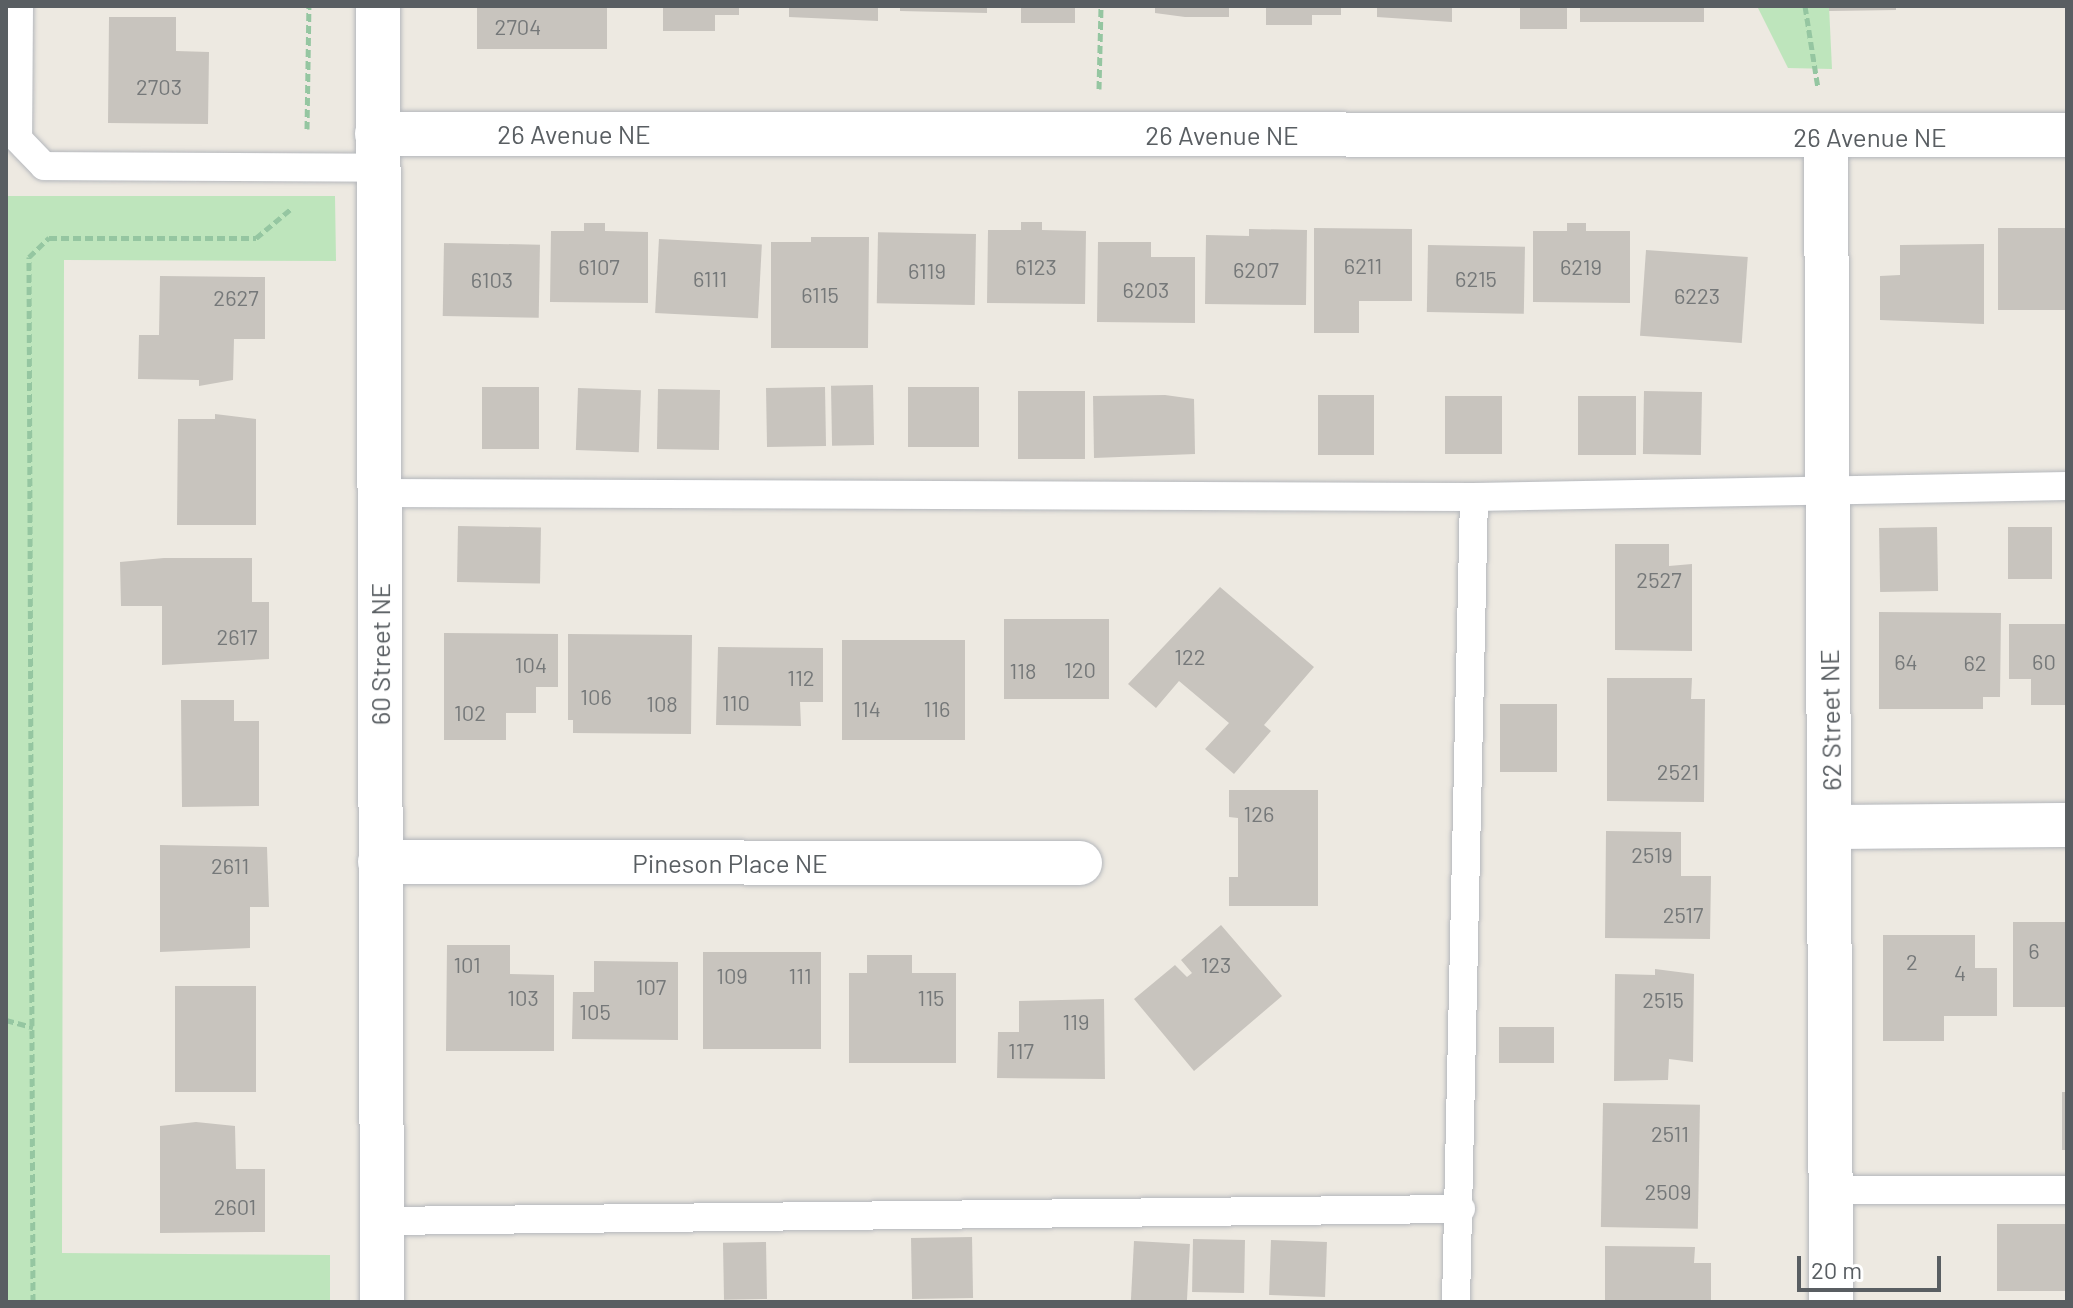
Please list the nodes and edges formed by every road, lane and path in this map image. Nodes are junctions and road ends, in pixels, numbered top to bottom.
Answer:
1 (19, 6) edge
2 (309, 6) edge
3 (378, 6) edge
4 (1101, 6) edge
5 (1805, 6) edge
6 (1099, 134) junction
7 (2067, 135) edge
8 (1826, 138) junction
9 (375, 151) junction
10 (307, 169) junction
11 (2067, 486) edge
12 (380, 493) junction
13 (1825, 493) junction
14 (1474, 497) junction
15 (2067, 825) edge
16 (1831, 827) junction
17 (380, 862) junction
18 (1080, 863) dead end
19 (6, 1020) edge
20 (33, 1027) junction
21 (1831, 1190) junction
22 (2067, 1190) edge
23 (1461, 1209) junction
24 (381, 1221) junction
25 (33, 1302) edge
26 (382, 1302) edge
27 (1456, 1302) edge
28 (1831, 1302) edge

1 - 10 lane
2 - 10 path
3 - 9 street, 60 Street NE
4 - 6 path
5 - 8 path
6 - 8 street, 26 Avenue NE
6 - 9 street, 26 Avenue NE
7 - 8 street, 26 Avenue NE
8 - 13 street, 62 Street NE
9 - 10 lane
9 - 12 street, 60 Street NE
10 - 20 path
11 - 13 lane
12 - 14 lane
12 - 17 street, 60 Street NE
13 - 14 lane
13 - 16 street, 62 Street NE
14 - 23 lane
15 - 16 street
16 - 21 street, 62 Street NE
17 - 18 street, Pineson Place NE
17 - 24 street, 60 Street NE
19 - 20 path
20 - 25 path
21 - 22 lane
21 - 28 street, 62 Street NE
23 - 24 lane
23 - 27 lane
24 - 26 street, 60 Street NE

